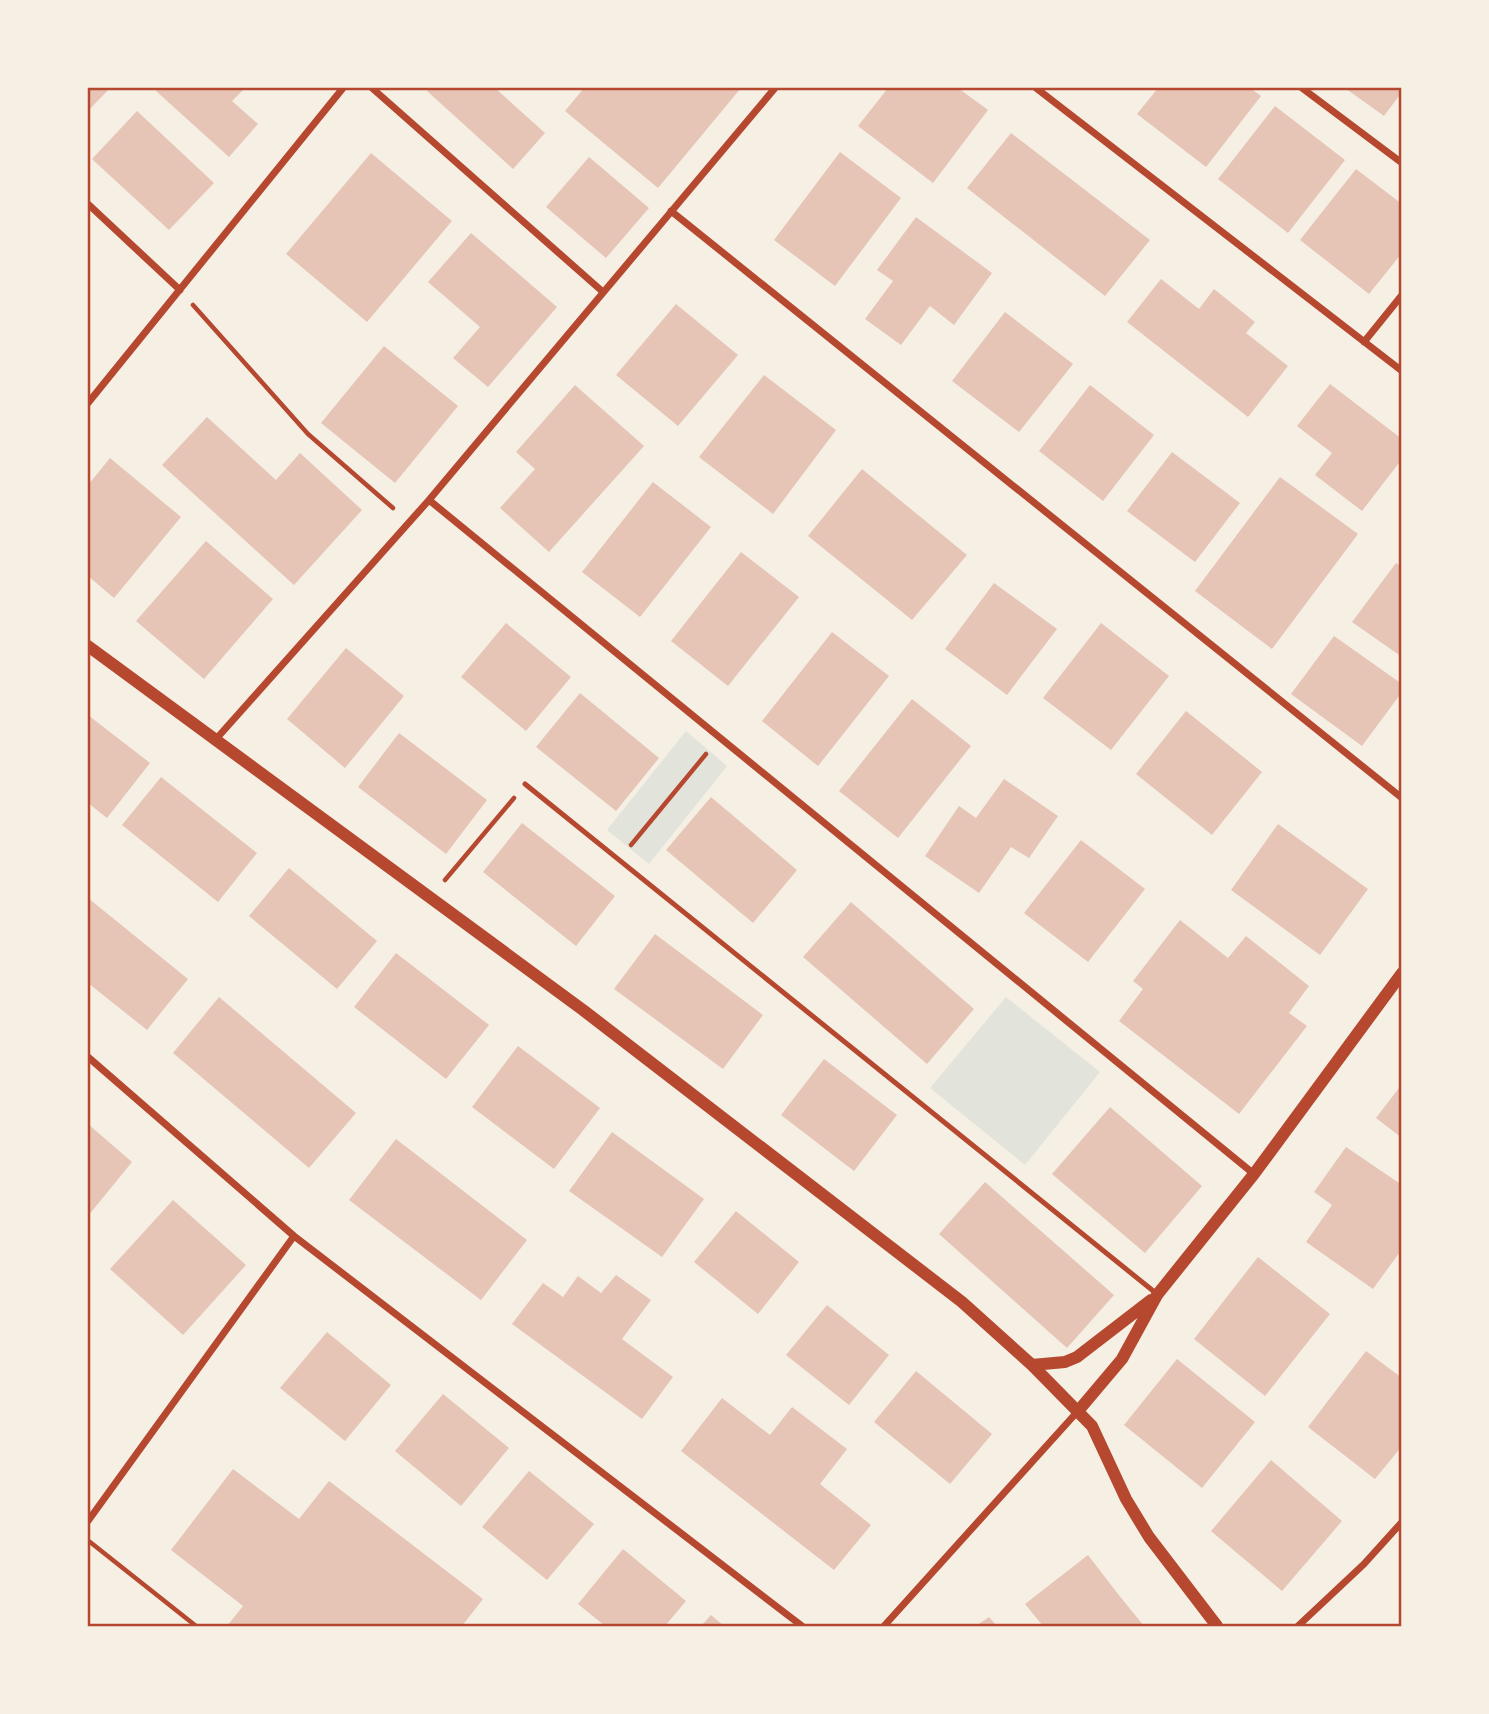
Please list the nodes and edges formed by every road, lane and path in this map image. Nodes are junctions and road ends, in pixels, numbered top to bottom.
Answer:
1 (343, 88) edge
2 (372, 88) edge
3 (775, 88) edge
4 (1036, 88) edge
5 (1303, 88) edge
6 (1402, 163) edge
7 (88, 204) edge
8 (671, 211) junction
9 (180, 290) junction
10 (603, 292) junction
11 (1402, 295) edge
12 (1364, 342) junction
13 (1402, 371) edge
14 (88, 403) edge
15 (429, 500) junction
16 (409, 523) junction
17 (88, 646) edge
18 (719, 737) junction
19 (217, 738) junction
20 (525, 784) joint
21 (1402, 798) edge
22 (627, 850) dead end
23 (431, 897) junction
24 (1402, 973) edge
25 (88, 1058) edge
26 (1254, 1174) junction
27 (294, 1236) junction
28 (1157, 1295) junction
29 (1032, 1365) junction
30 (1079, 1410) junction
31 (88, 1521) edge
32 (1402, 1522) edge
33 (88, 1540) edge
34 (196, 1626) edge
35 (802, 1626) edge
36 (884, 1626) edge
37 (1217, 1626) edge
38 (1298, 1626) edge

1 - 9 street
2 - 10 street
3 - 8 street
4 - 12 street
5 - 6 street
7 - 9 street
8 - 10 street
8 - 21 street
9 - 14 street
9 - 16 path
10 - 15 street
11 - 12 street
12 - 13 street
15 - 16 street
15 - 18 street
16 - 19 street
17 - 19 street
18 - 22 path
18 - 26 street
19 - 23 street
20 - 23 path
20 - 28 lane
23 - 29 street
24 - 26 street
25 - 27 street
26 - 28 street
27 - 31 street
27 - 35 street
28 - 29 street
28 - 30 street
29 - 30 street
30 - 36 street
30 - 37 street
32 - 38 street
33 - 34 path

